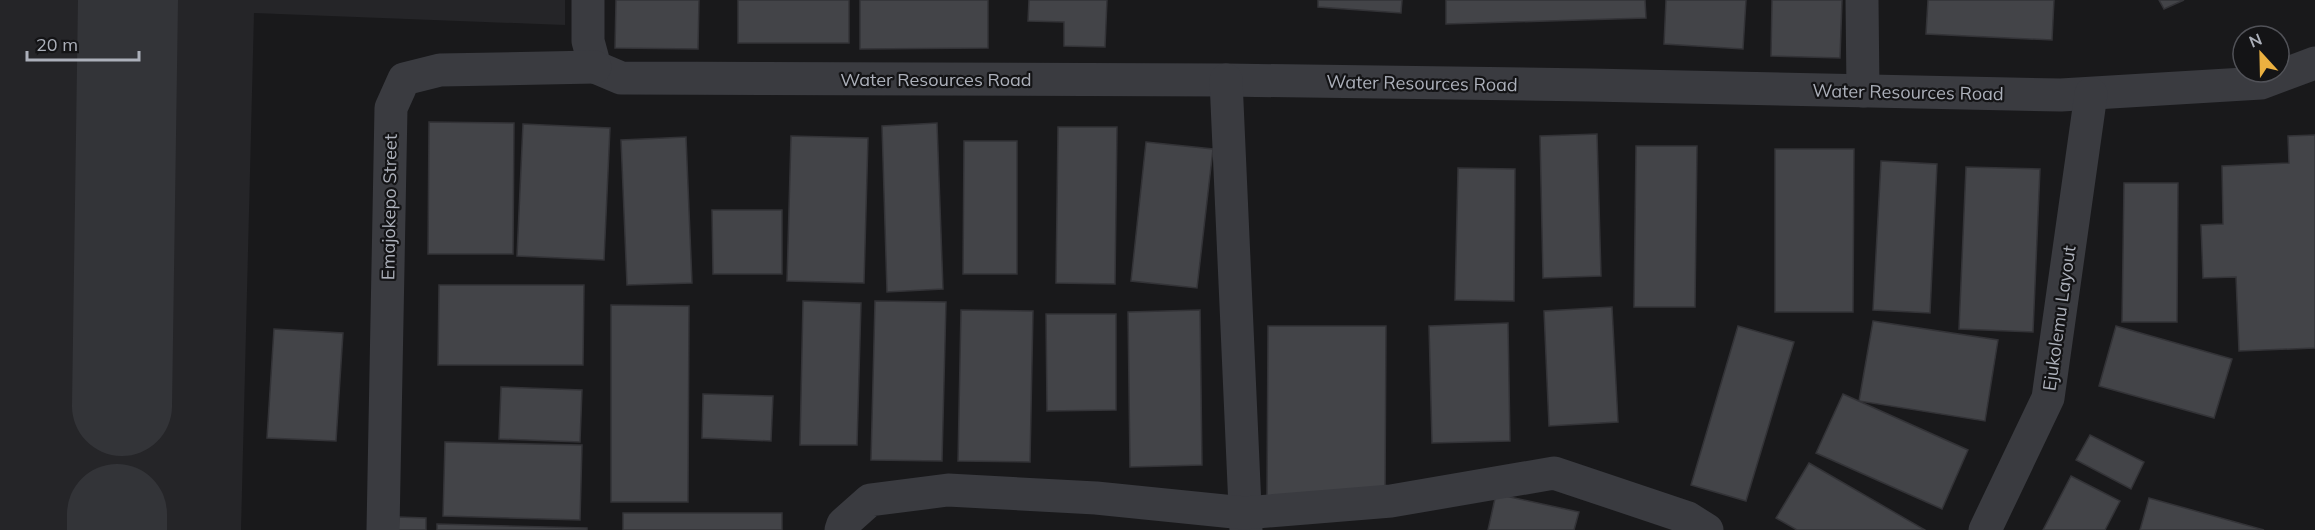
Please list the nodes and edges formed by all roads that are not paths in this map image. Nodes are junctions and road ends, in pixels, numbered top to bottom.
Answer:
1 (588, 0) edge
2 (1862, 0) edge
3 (2315, 63) edge
4 (595, 67) junction
5 (1226, 80) junction
6 (1863, 91) junction
7 (2091, 94) junction
8 (1245, 522) edge
9 (383, 530) edge
10 (841, 530) edge
11 (1707, 530) edge
12 (1985, 530) edge

1 - 4 street
2 - 6 street
3 - 7 street, Water Resources Road
4 - 5 street, Water Resources Road
4 - 9 street, Emajokepo Street
5 - 6 street, Water Resources Road
5 - 8 street
6 - 7 street, Water Resources Road
7 - 12 street, Ejukolemu Layout
8 - 10 street
8 - 11 street

